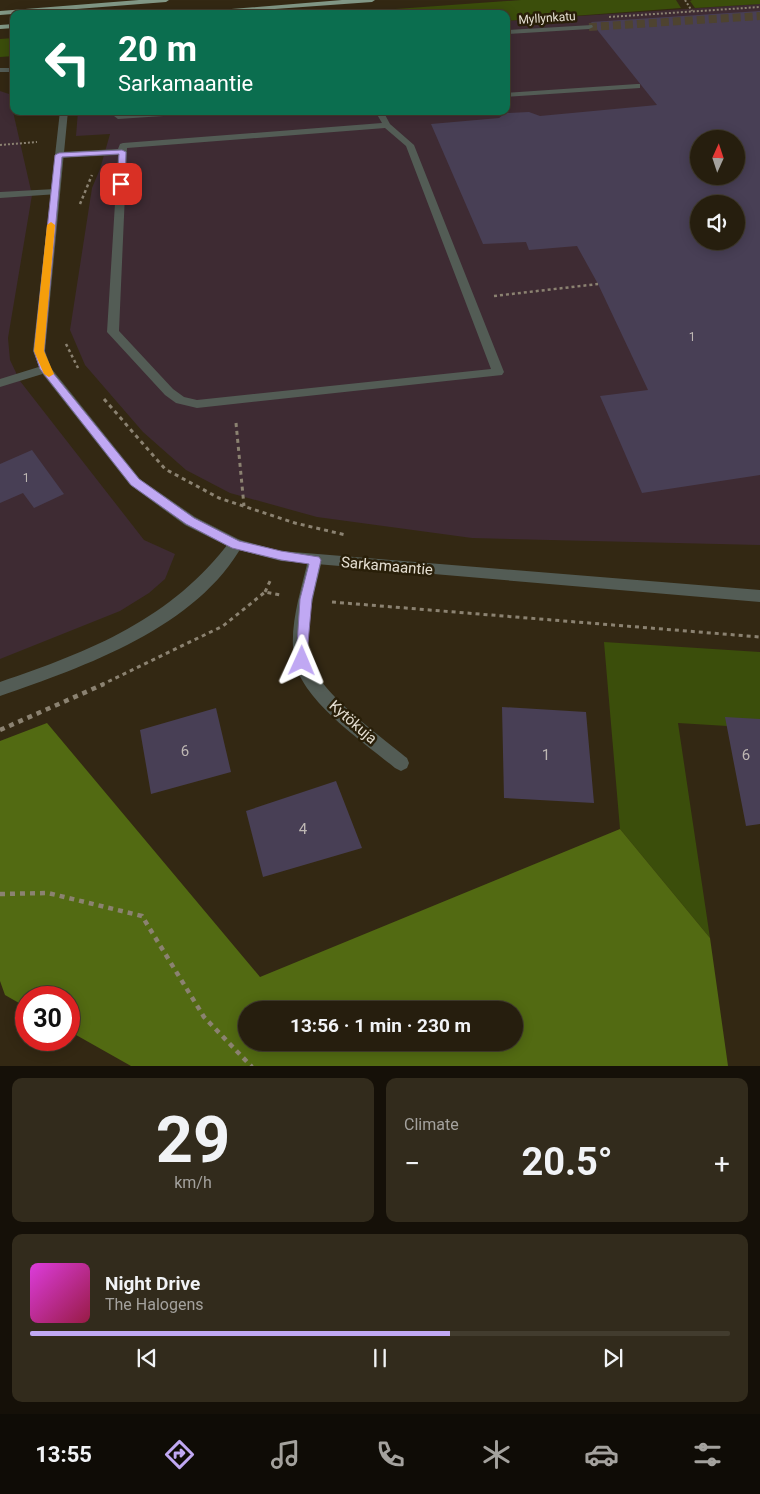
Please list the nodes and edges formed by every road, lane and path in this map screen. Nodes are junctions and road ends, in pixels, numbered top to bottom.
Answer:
1 (166, 0) edge
2 (372, 0) edge
3 (684, 0) edge
4 (760, 7) edge
5 (22, 10) edge
6 (230, 10) edge
7 (692, 11) junction
8 (608, 17) dead end
9 (589, 27) tunnel mouth
10 (510, 32) edge
11 (637, 86) dead end
12 (510, 95) edge
13 (64, 115) edge
14 (118, 115) edge
15 (133, 115) edge
16 (381, 115) edge
17 (387, 125) junction
18 (42, 142) dead end
19 (0, 145) edge
20 (122, 152) junction
21 (59, 155) junction
22 (55, 192) junction
23 (0, 196) edge
24 (598, 284) dead end
25 (469, 298) junction
26 (45, 369) junction
27 (0, 383) edge
28 (234, 400) junction
29 (244, 506) dead end
30 (236, 544) junction
31 (315, 560) junction
32 (760, 596) edge
33 (306, 599) junction
34 (760, 637) edge
35 (0, 689) edge
36 (0, 730) edge
37 (401, 763) dead end
38 (0, 894) edge
39 (252, 1066) edge

1 - 5 highway
2 - 6 highway
3 - 7 path
4 - 7 path
7 - 8 path
9 - 10 street, Myllynkatu
11 - 12 street
13 - 21 street
14 - 15 street
16 - 17 street
17 - 20 street
17 - 25 street
18 - 19 path
20 - 21 street
20 - 28 street
21 - 22 street
22 - 23 street
22 - 26 street
24 - 25 path
25 - 28 street
26 - 27 lane
26 - 30 street, Sarkamaantie
28 - 29 path
30 - 31 street, Sarkamaantie
30 - 35 street
31 - 32 street, Sarkamaantie
31 - 33 street, Kytökuja
33 - 34 path
33 - 36 path
33 - 37 street, Kytökuja
38 - 39 path

